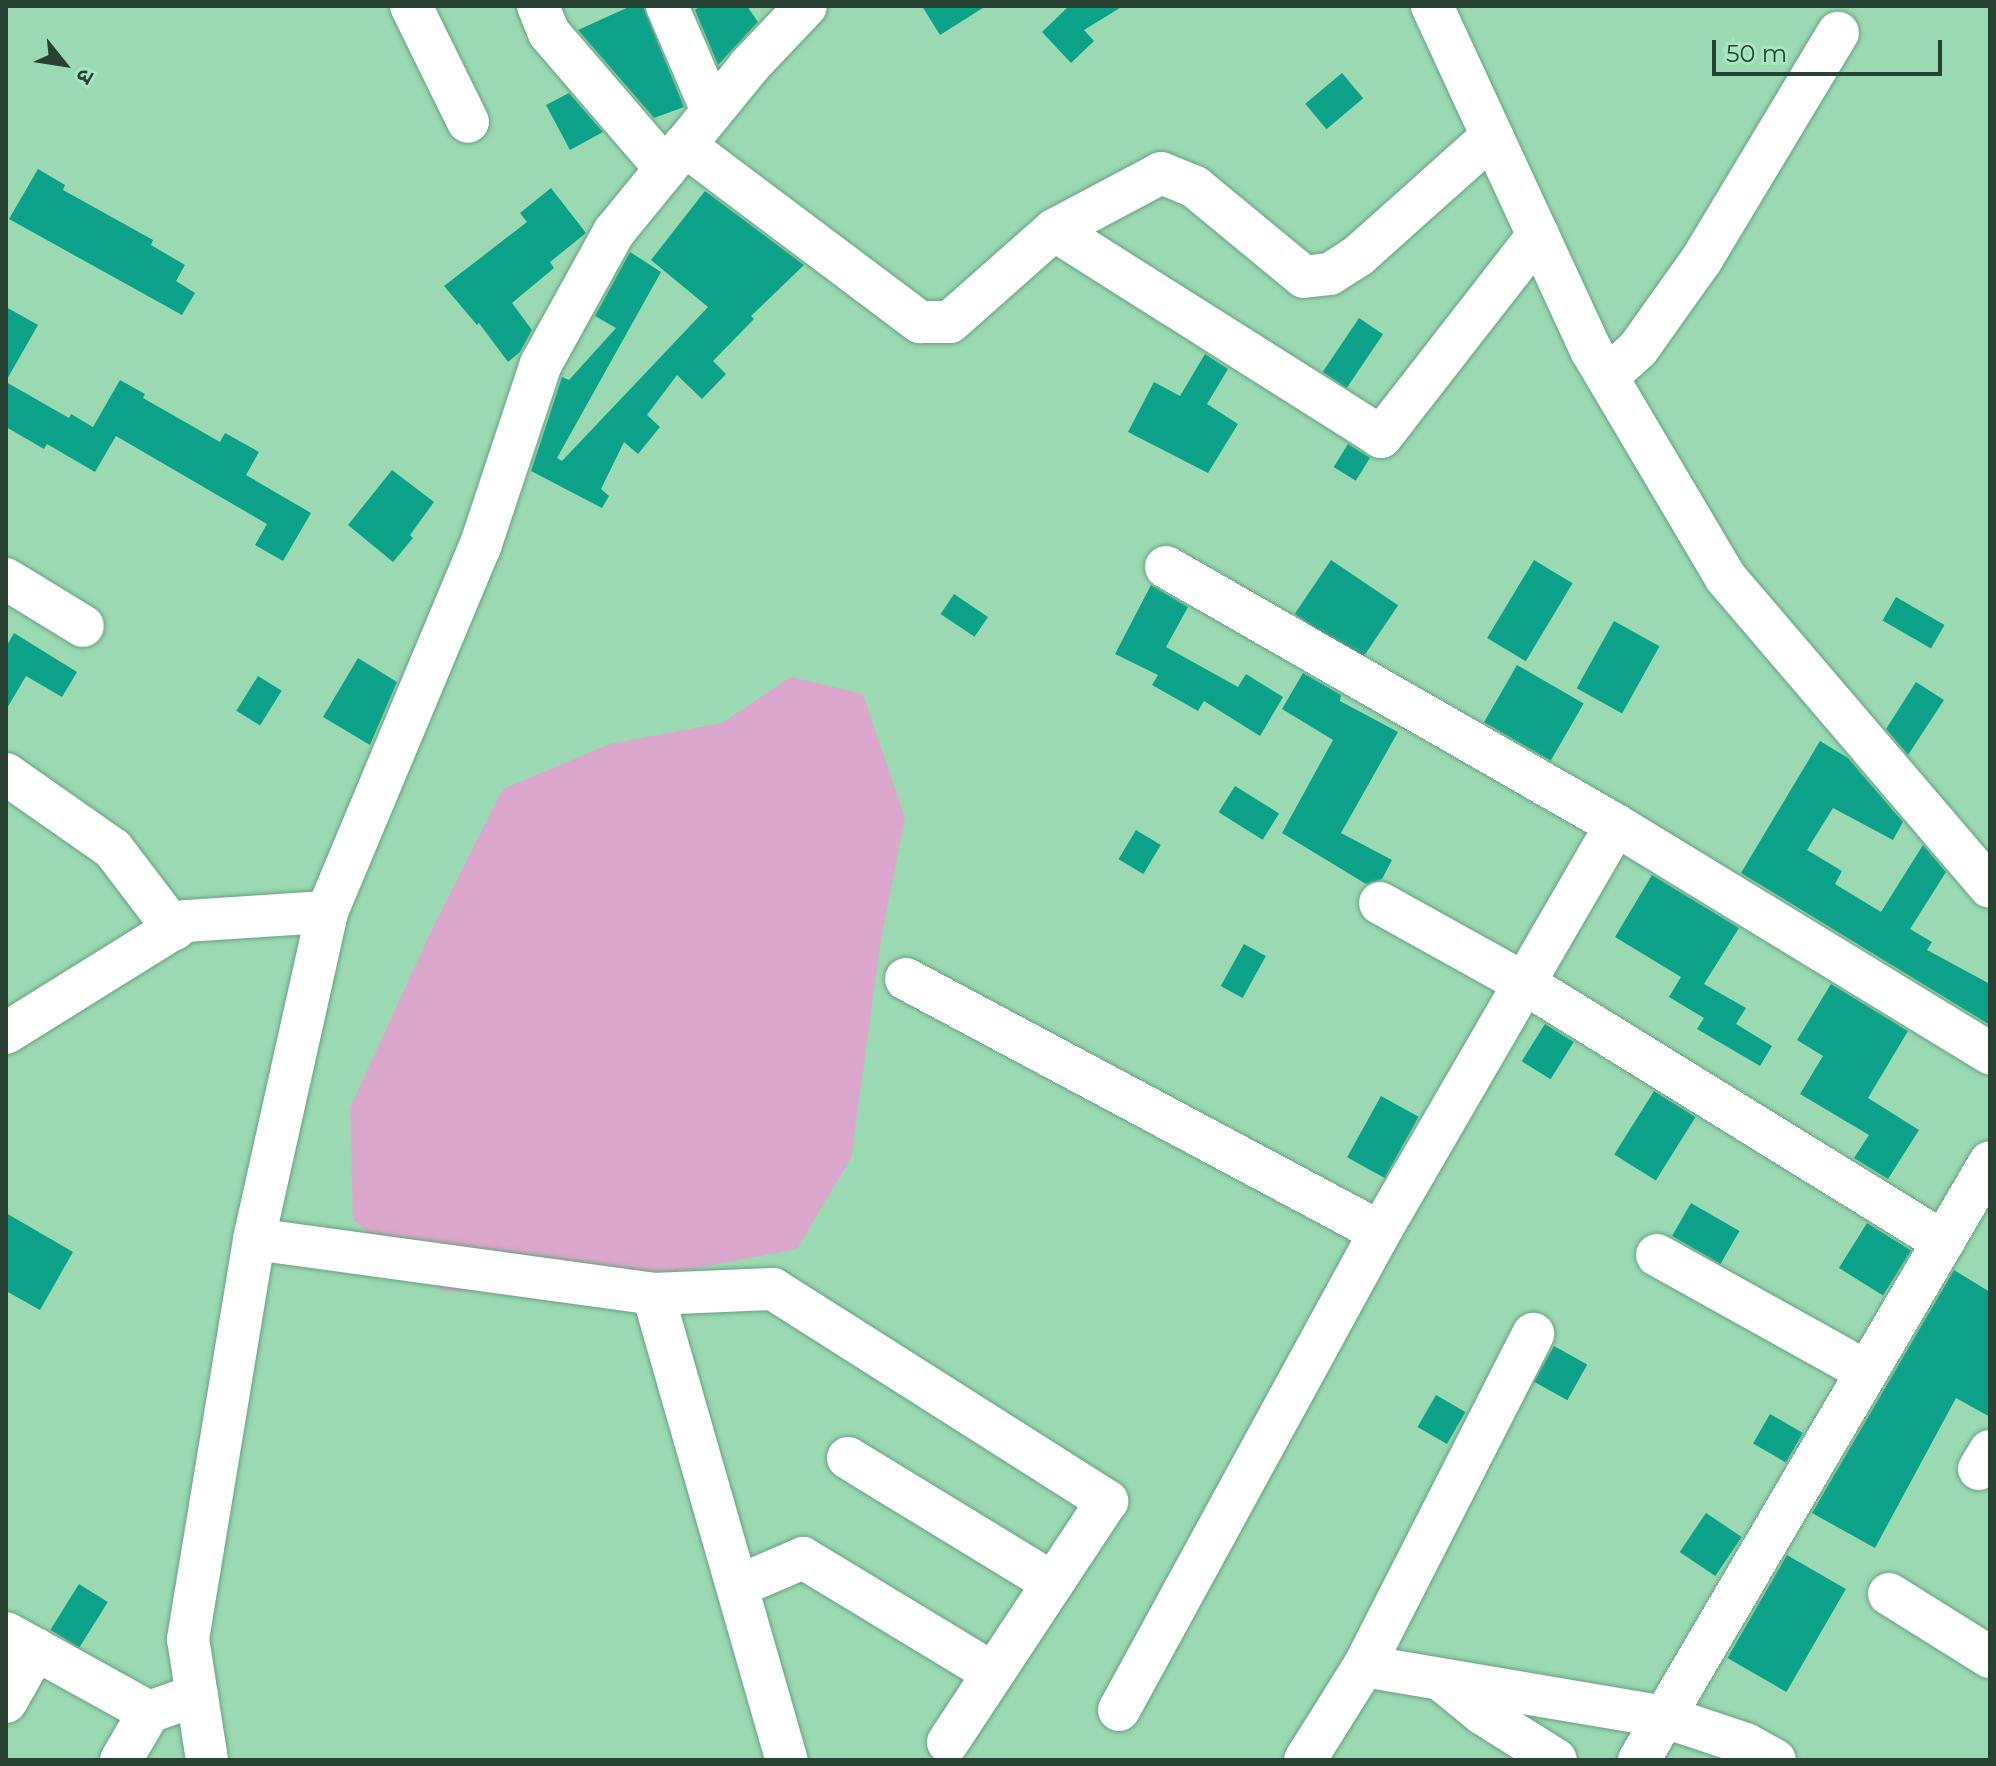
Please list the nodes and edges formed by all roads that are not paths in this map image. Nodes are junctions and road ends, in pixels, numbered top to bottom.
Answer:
1 (411, 6) edge
2 (538, 6) edge
3 (667, 6) edge
4 (806, 6) edge
5 (1432, 6) edge
6 (1838, 33) dead end
7 (712, 111) junction
8 (468, 122) dead end
9 (1492, 136) junction
10 (675, 157) junction
11 (1054, 230) junction
12 (1538, 235) junction
13 (1607, 377) junction
14 (1166, 567) dead end
15 (6, 579) edge
16 (83, 626) dead end
17 (6, 774) edge
18 (1616, 825) junction
19 (1984, 865) edge
20 (1380, 903) dead end
21 (327, 912) junction
22 (174, 929) junction
23 (906, 979) dead end
24 (1524, 983) junction
25 (6, 1033) edge
26 (1990, 1053) edge
27 (1990, 1162) edge
28 (1380, 1232) junction
29 (254, 1239) junction
30 (1944, 1242) junction
31 (1657, 1255) dead end
32 (653, 1294) junction
33 (1533, 1334) dead end
34 (1867, 1372) junction
35 (848, 1458) dead end
36 (1053, 1583) junction
37 (738, 1586) junction
38 (1889, 1594) dead end
39 (21, 1641) edge
40 (1990, 1657) edge
41 (1364, 1666) junction
42 (993, 1673) junction
43 (1441, 1679) junction
44 (197, 1695) junction
45 (6, 1702) edge
46 (1119, 1710) dead end
47 (149, 1712) junction
48 (1665, 1717) junction
49 (948, 1742) dead end
50 (121, 1760) edge
51 (207, 1760) edge
52 (787, 1760) edge
53 (1305, 1760) edge
54 (1556, 1760) edge
55 (1639, 1760) edge
56 (1775, 1760) edge

1 - 8 street
2 - 10 street
3 - 7 street
4 - 7 street
5 - 9 street
6 - 13 street
7 - 10 street
9 - 11 street
9 - 12 street
10 - 11 street
10 - 21 street
11 - 12 street
12 - 13 street
13 - 19 street
14 - 18 street
15 - 16 street
17 - 22 street
18 - 24 street
18 - 26 street
20 - 24 street
21 - 22 street
21 - 29 street
22 - 25 street
23 - 28 street
24 - 28 street
24 - 30 street
27 - 30 street
28 - 46 street
29 - 32 street
29 - 44 street
30 - 34 street
31 - 34 street
32 - 36 street
32 - 37 street
33 - 41 street
34 - 48 street
35 - 36 street
36 - 42 street
37 - 42 street
37 - 52 street
38 - 40 street
39 - 45 street
39 - 47 street
41 - 43 street
41 - 53 street
42 - 49 street
43 - 48 street
43 - 54 street
44 - 47 street
44 - 51 street
47 - 50 street
48 - 55 street
48 - 56 street

